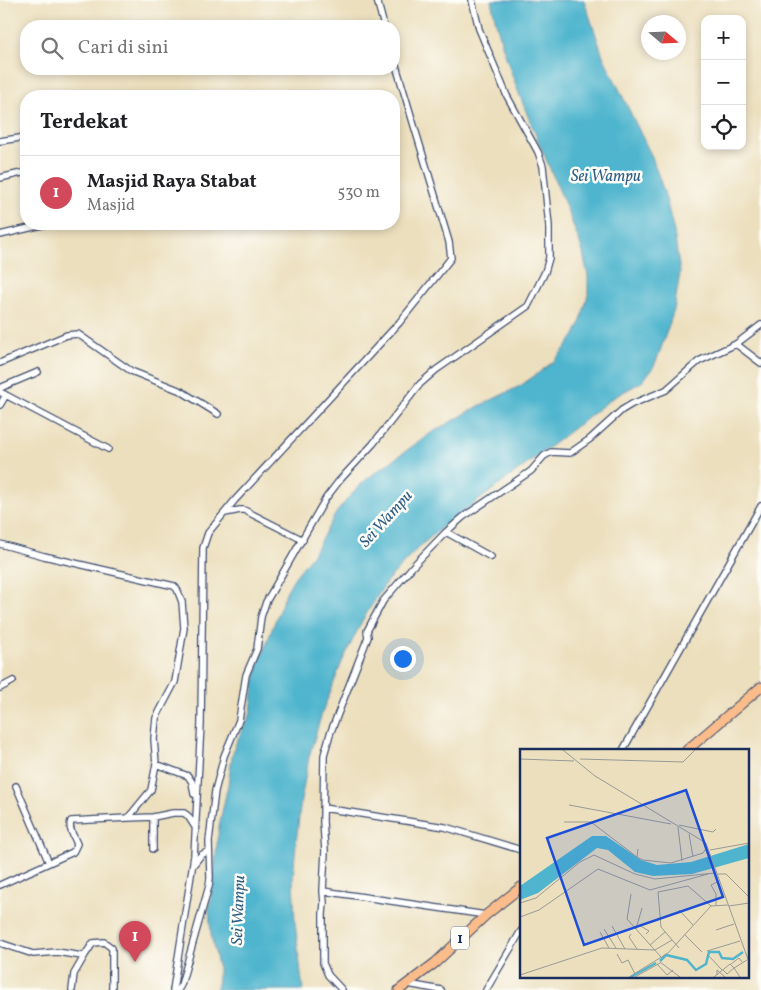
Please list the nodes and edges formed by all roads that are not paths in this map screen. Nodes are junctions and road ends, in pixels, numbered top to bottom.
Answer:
1 (377, 0) edge
2 (472, 0) edge
3 (382, 20) edge
4 (399, 75) edge
5 (20, 138) edge
6 (0, 141) edge
7 (20, 173) edge
8 (0, 178) edge
9 (20, 230) edge
10 (0, 234) edge
11 (761, 325) edge
12 (736, 344) junction
13 (0, 363) edge
14 (761, 363) edge
15 (38, 372) dead end
16 (0, 388) edge
17 (3, 394) edge
18 (0, 405) edge
19 (218, 414) dead end
20 (108, 449) dead end
21 (761, 506) edge
22 (225, 513) junction
23 (446, 532) junction
24 (302, 540) junction
25 (0, 544) edge
26 (491, 557) dead end
27 (13, 682) dead end
28 (761, 687) edge
29 (0, 688) edge
30 (624, 749) edge
31 (687, 749) edge
32 (156, 764) junction
33 (16, 786) dead end
34 (196, 804) junction
35 (323, 808) junction
36 (153, 817) junction
37 (128, 818) junction
38 (195, 827) junction
39 (153, 849) dead end
40 (520, 850) edge
41 (208, 851) junction
42 (48, 863) junction
43 (192, 868) junction
44 (0, 885) edge
45 (520, 888) edge
46 (323, 891) junction
47 (486, 915) junction
48 (520, 933) edge
49 (0, 943) edge
50 (85, 955) junction
51 (408, 984) junction
52 (72, 990) edge
53 (112, 990) edge
54 (173, 990) edge
55 (178, 990) edge
56 (342, 990) edge
57 (399, 990) edge
58 (441, 990) edge
59 (486, 990) edge

1 - 3 street
2 - 24 street
4 - 22 street
5 - 6 street
7 - 8 street
9 - 10 street
11 - 12 street
12 - 14 street
12 - 23 street
13 - 19 street
15 - 16 street
17 - 18 street
17 - 20 street
21 - 30 street
22 - 24 street
22 - 34 street
23 - 26 street
23 - 35 street
24 - 41 street
25 - 32 street
27 - 29 street
28 - 31 highway
32 - 34 street
32 - 37 street
33 - 42 street
34 - 38 street
35 - 40 street
35 - 46 street
36 - 37 street
36 - 38 street
36 - 39 street
37 - 42 street
38 - 43 street
41 - 43 street
41 - 55 street
42 - 44 street
43 - 54 street
45 - 47 highway, 1
46 - 47 street
46 - 56 street
47 - 51 highway, 1
48 - 59 street
49 - 50 street
50 - 52 street
50 - 53 street
51 - 57 highway, 1
51 - 58 street

